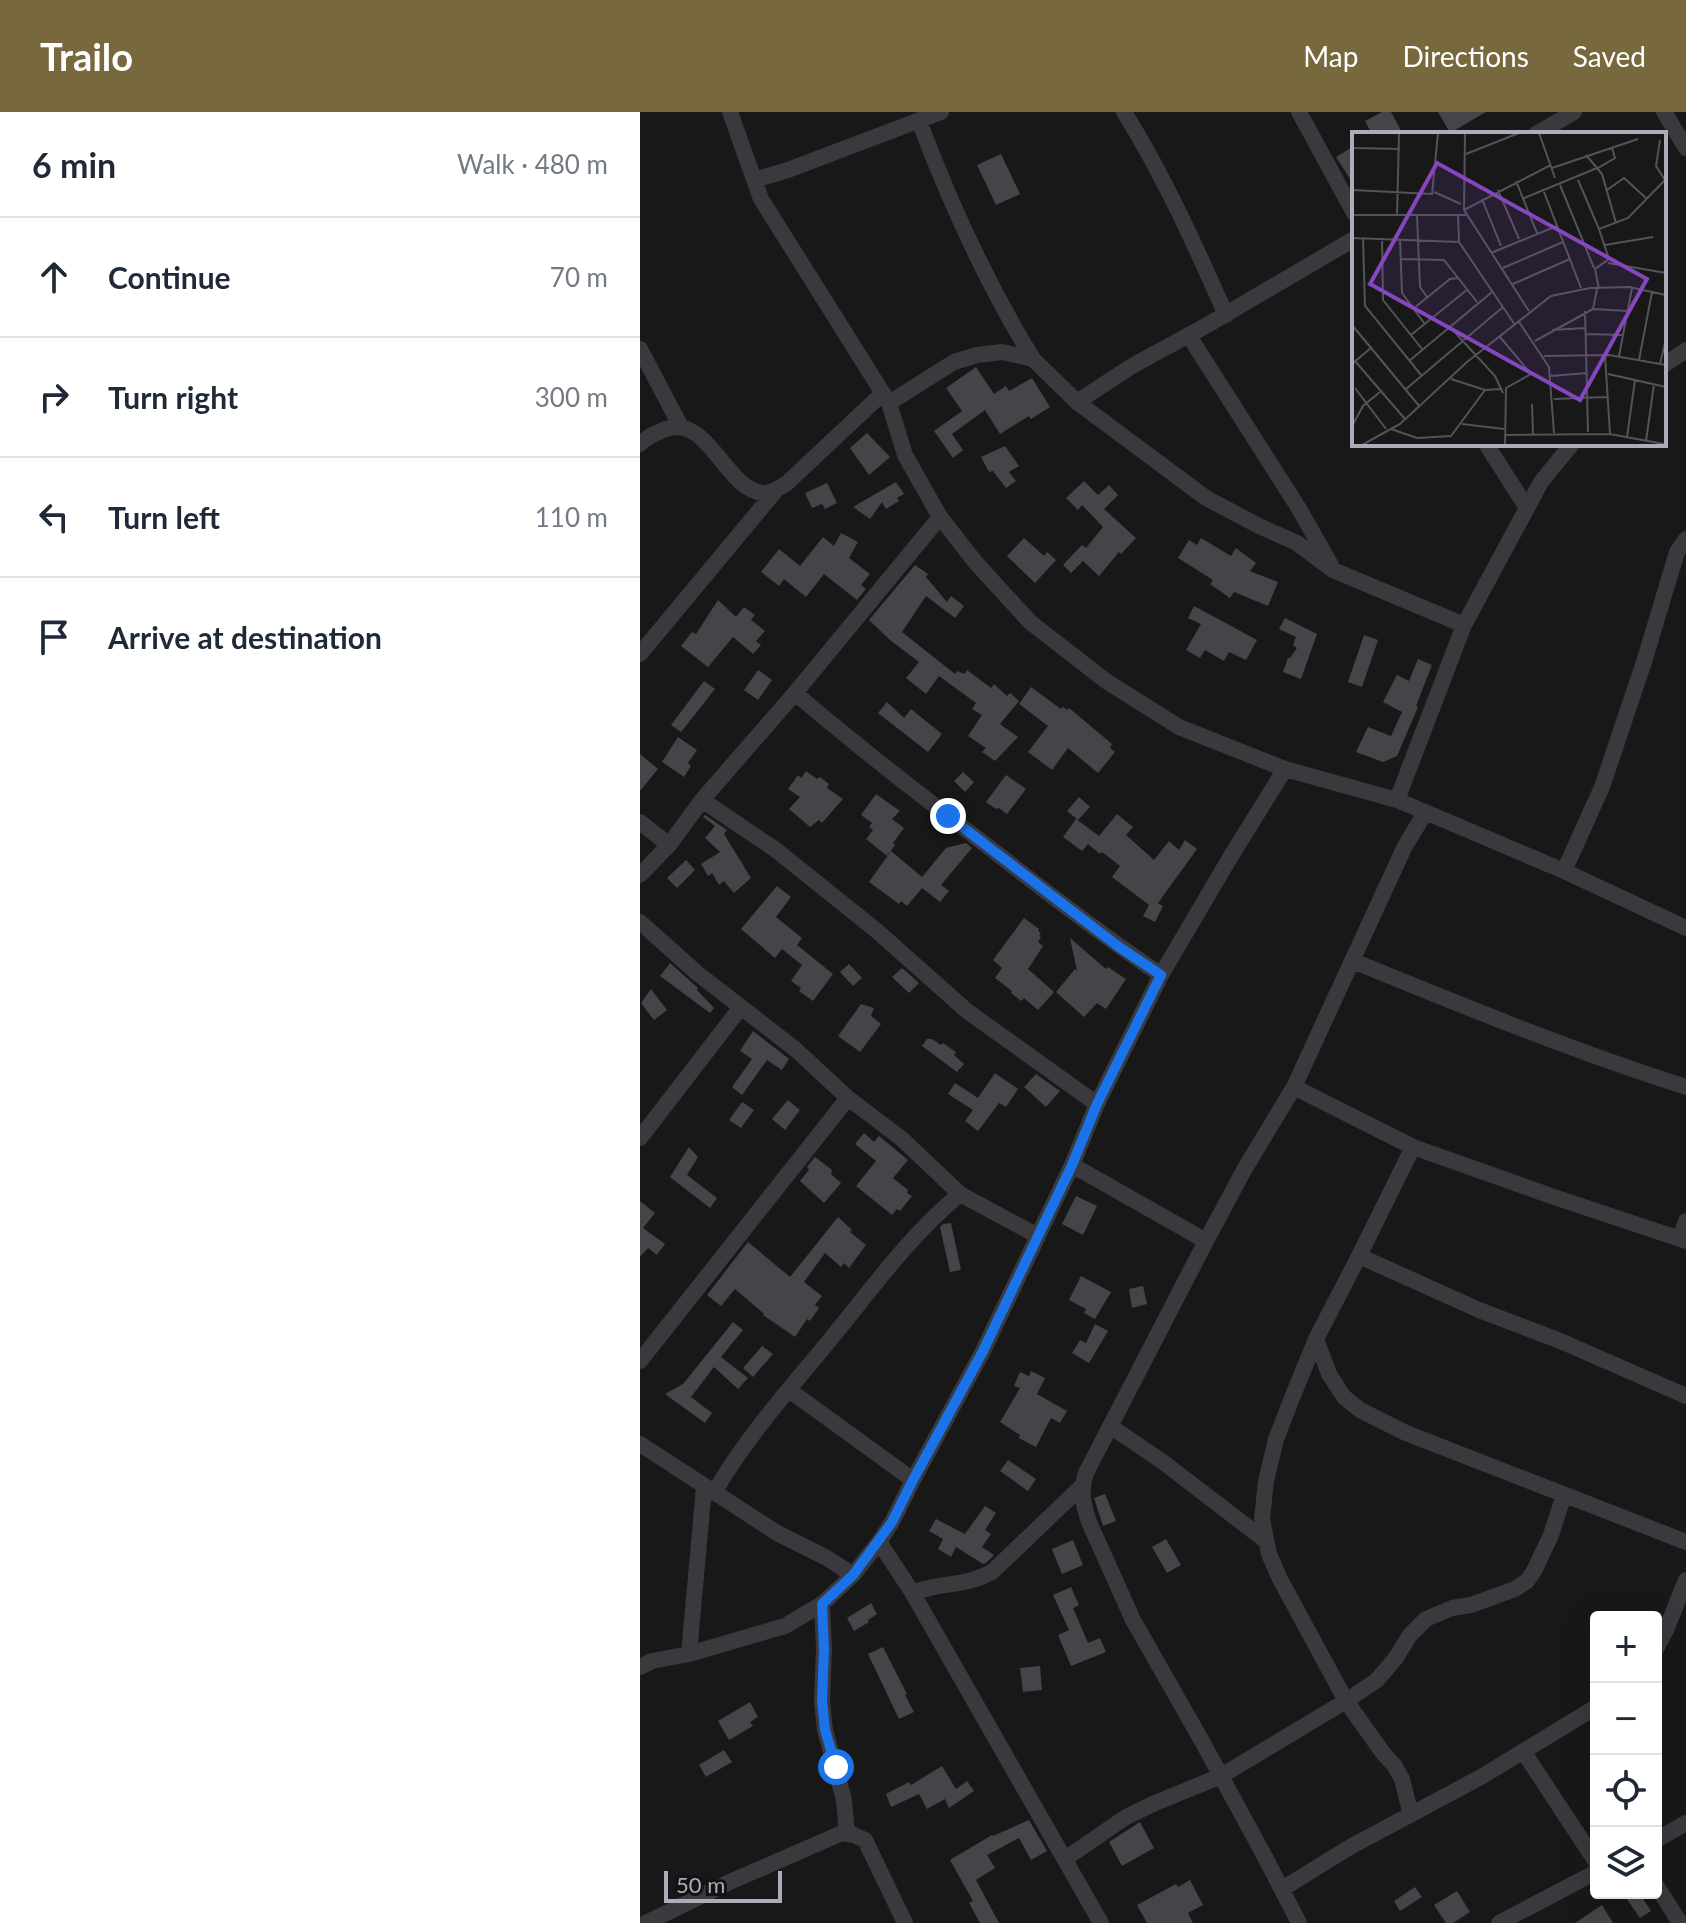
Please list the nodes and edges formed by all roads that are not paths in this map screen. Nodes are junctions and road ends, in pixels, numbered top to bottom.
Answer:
1 (730, 112) edge
2 (941, 112) edge
3 (1124, 112) edge
4 (1299, 112) edge
5 (1574, 112) edge
6 (1664, 112) edge
7 (919, 121) junction
8 (1539, 132) edge
9 (1686, 148) edge
10 (754, 180) junction
11 (1352, 209) edge
12 (1352, 240) edge
13 (1226, 315) junction
14 (1189, 336) junction
15 (640, 349) edge
16 (1686, 350) edge
17 (1033, 359) junction
18 (1666, 364) edge
19 (886, 398) junction
20 (1077, 402) junction
21 (681, 427) junction
22 (640, 444) edge
23 (1487, 446) edge
24 (1570, 446) edge
25 (777, 489) junction
26 (1527, 508) junction
27 (940, 517) junction
28 (1686, 539) edge
29 (1333, 570) junction
30 (1464, 625) junction
31 (640, 654) edge
32 (795, 693) junction
33 (1285, 769) junction
34 (702, 800) junction
35 (1397, 800) junction
36 (1425, 813) junction
37 (640, 822) edge
38 (669, 845) junction
39 (1564, 871) junction
40 (640, 875) edge
41 (640, 922) edge
42 (1686, 928) edge
43 (1353, 961) junction
44 (1161, 975) junction
45 (741, 1007) junction
46 (1294, 1087) junction
47 (1686, 1087) edge
48 (848, 1098) junction
49 (1097, 1104) junction
50 (640, 1138) edge
51 (1413, 1147) junction
52 (1072, 1165) junction
53 (960, 1194) junction
54 (1686, 1221) edge
55 (1038, 1236) junction
56 (1683, 1240) edge
57 (1206, 1241) junction
58 (1359, 1256) junction
59 (1316, 1339) junction
60 (640, 1361) edge
61 (789, 1390) junction
62 (1686, 1396) edge
63 (1110, 1426) junction
64 (640, 1444) edge
65 (913, 1480) junction
66 (1082, 1486) junction
67 (709, 1490) junction
68 (1564, 1495) junction
69 (1266, 1541) junction
70 (879, 1542) junction
71 (1686, 1542) edge
72 (853, 1575) junction
73 (1686, 1580) edge
74 (912, 1592) junction
75 (822, 1604) junction
76 (1662, 1638) edge
77 (689, 1654) junction
78 (640, 1667) edge
79 (1346, 1701) junction
80 (1590, 1711) edge
81 (1523, 1751) junction
82 (1221, 1776) junction
83 (1411, 1815) junction
84 (1686, 1823) edge
85 (847, 1834) junction
86 (1662, 1837) edge
87 (1590, 1853) edge
88 (1065, 1859) junction
89 (1590, 1875) edge
90 (1282, 1889) junction
91 (1662, 1894) edge
92 (646, 1923) edge
93 (905, 1923) edge
94 (1101, 1923) edge
95 (1299, 1923) edge
96 (1499, 1923) edge
97 (1680, 1923) edge

1 - 10 street
2 - 7 street
3 - 13 street
4 - 11 street
5 - 8 street
6 - 9 street
7 - 10 street
7 - 17 street
10 - 19 street
12 - 13 street
13 - 14 street
14 - 20 street
14 - 29 street
15 - 21 street
16 - 18 street
17 - 19 street
17 - 20 street
19 - 25 street
19 - 27 street
20 - 29 street
21 - 22 street
21 - 25 street
23 - 26 street
24 - 26 street
25 - 31 street
26 - 30 street
27 - 32 street
27 - 33 street
28 - 39 street
29 - 30 street
30 - 35 street
32 - 34 street
32 - 44 street
33 - 35 street
33 - 44 street
34 - 38 street
34 - 49 street
35 - 36 street
36 - 39 street
36 - 43 street
37 - 38 street
38 - 40 street
39 - 42 street
41 - 45 street
43 - 46 street
43 - 47 street
44 - 49 street
45 - 48 street
45 - 50 street
46 - 51 street
46 - 57 street
48 - 53 street
48 - 60 street
49 - 52 street
51 - 56 street
51 - 58 street
52 - 55 street
52 - 57 street
53 - 55 street
53 - 61 street
54 - 56 street
55 - 65 street
57 - 63 street
58 - 59 street
58 - 62 street
59 - 68 street
59 - 69 street
61 - 65 street
61 - 67 street
63 - 66 street
63 - 69 street
64 - 67 street
65 - 70 street
66 - 74 street
66 - 82 street
67 - 72 street
67 - 77 street
68 - 71 street
68 - 79 street
69 - 79 street
70 - 72 street
70 - 74 street
72 - 75 street
73 - 76 street
74 - 88 street
75 - 77 street
75 - 85 street
77 - 78 street
79 - 82 street
79 - 83 street
80 - 81 street
81 - 83 street
81 - 87 street
82 - 88 street
82 - 90 street
83 - 90 street
84 - 86 street
85 - 92 street
85 - 93 street
88 - 94 street
89 - 96 street
90 - 95 street
91 - 97 street

